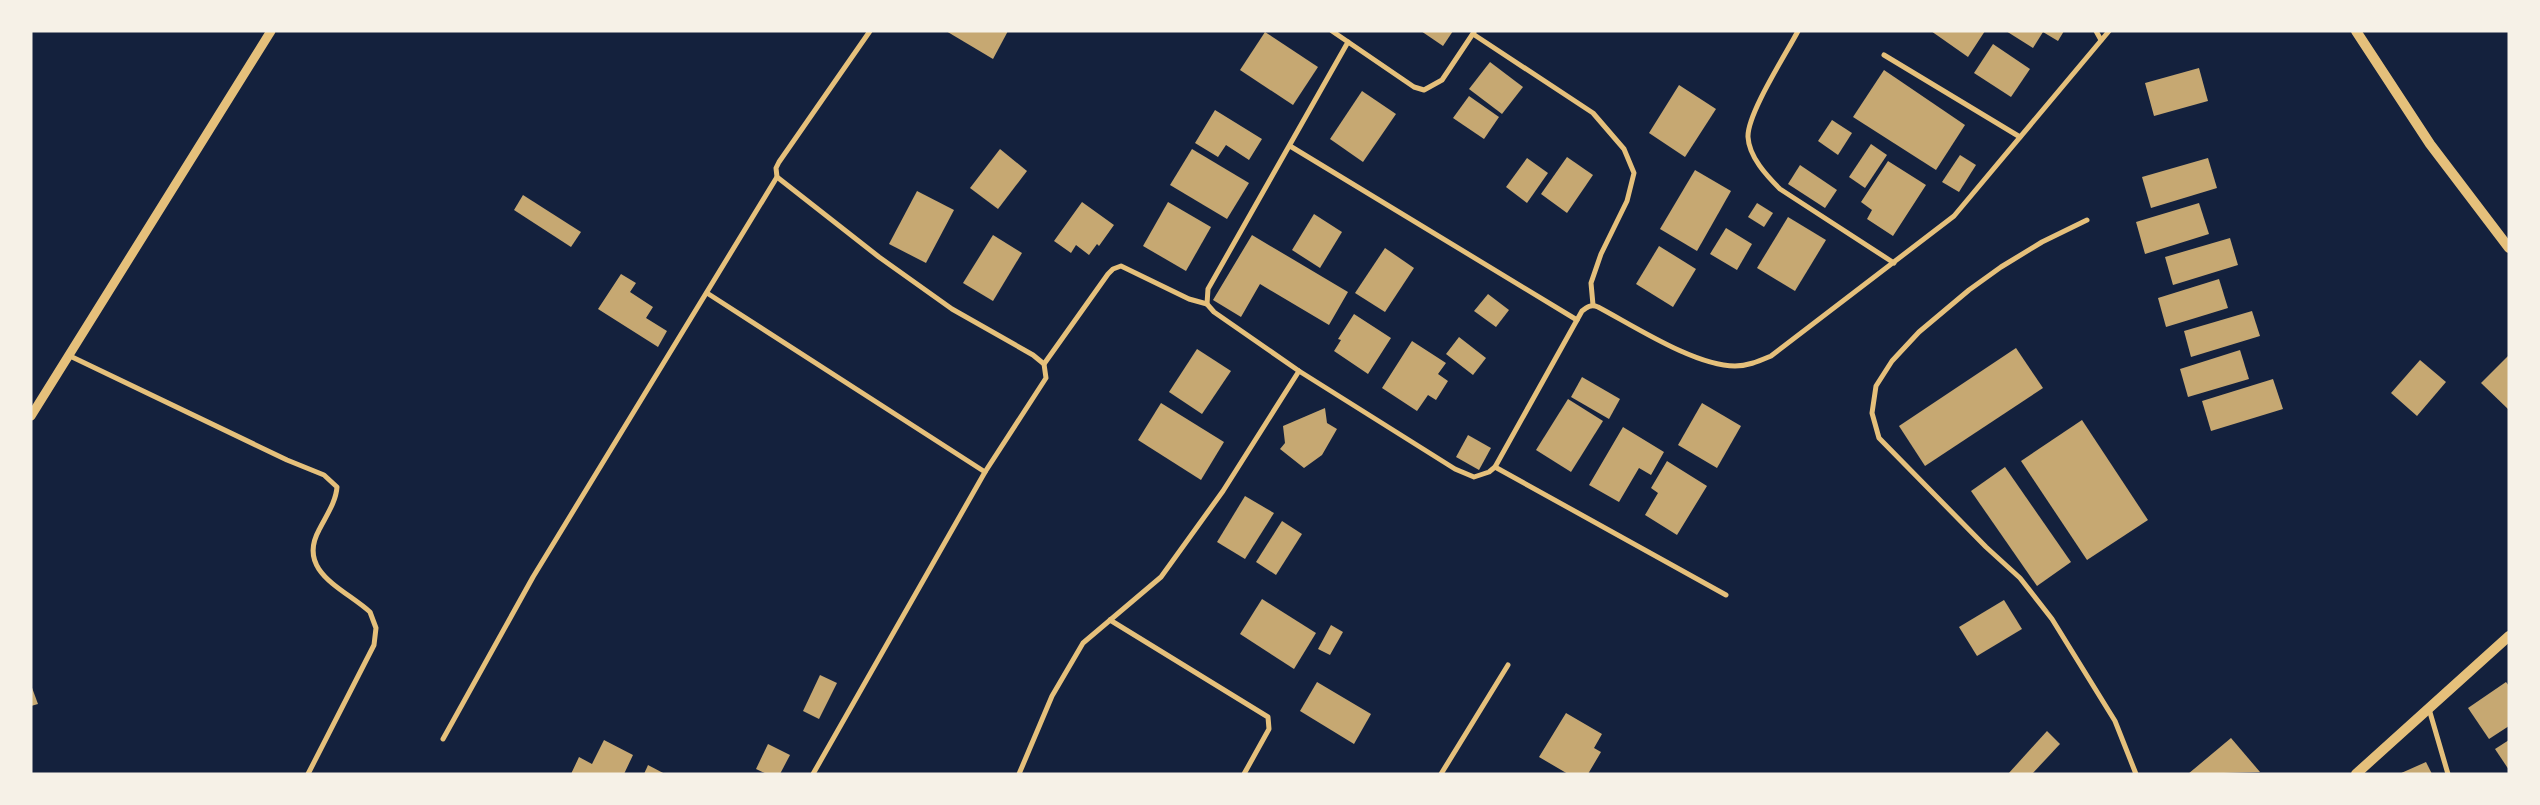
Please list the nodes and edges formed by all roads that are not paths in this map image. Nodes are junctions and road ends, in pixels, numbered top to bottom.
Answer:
1 (271, 31) edge
2 (870, 31) edge
3 (1332, 31) edge
4 (1798, 31) edge
5 (2096, 31) edge
6 (2109, 31) edge
7 (2356, 31) edge
8 (1474, 33) edge
9 (2101, 40) junction
10 (1348, 42) junction
11 (1884, 55) dead end
12 (2020, 137) junction
13 (1290, 146) junction
14 (777, 177) junction
15 (2087, 220) dead end
16 (2509, 248) edge
17 (1894, 262) junction
18 (707, 293) junction
19 (1207, 304) junction
20 (1593, 305) junction
21 (1577, 320) junction
22 (70, 356) junction
23 (1044, 364) junction
24 (1299, 371) junction
25 (31, 416) edge
26 (1494, 467) junction
27 (984, 472) junction
28 (1726, 595) dead end
29 (1110, 620) junction
30 (2509, 636) edge
31 (1508, 665) dead end
32 (2428, 708) junction
33 (443, 739) dead end
34 (308, 774) edge
35 (813, 774) edge
36 (1019, 774) edge
37 (1244, 774) edge
38 (1441, 774) edge
39 (2136, 774) edge
40 (2356, 774) edge
41 (2448, 774) edge

1 - 22 street
2 - 14 street
3 - 10 street
4 - 17 street
5 - 9 street
6 - 9 street
7 - 16 main road
8 - 10 street
8 - 20 street
9 - 12 street
10 - 13 street
11 - 12 street
12 - 17 street
13 - 19 street
13 - 21 street
14 - 18 street
14 - 23 street
15 - 39 street
17 - 20 street
18 - 27 street
18 - 33 street
19 - 23 street
19 - 24 street
20 - 21 street
21 - 26 street
22 - 25 street
22 - 34 street
23 - 27 street
24 - 26 street
24 - 29 street
26 - 28 street
27 - 35 street
29 - 36 street
29 - 37 street
30 - 32 main road
31 - 38 street
32 - 40 main road
32 - 41 street

